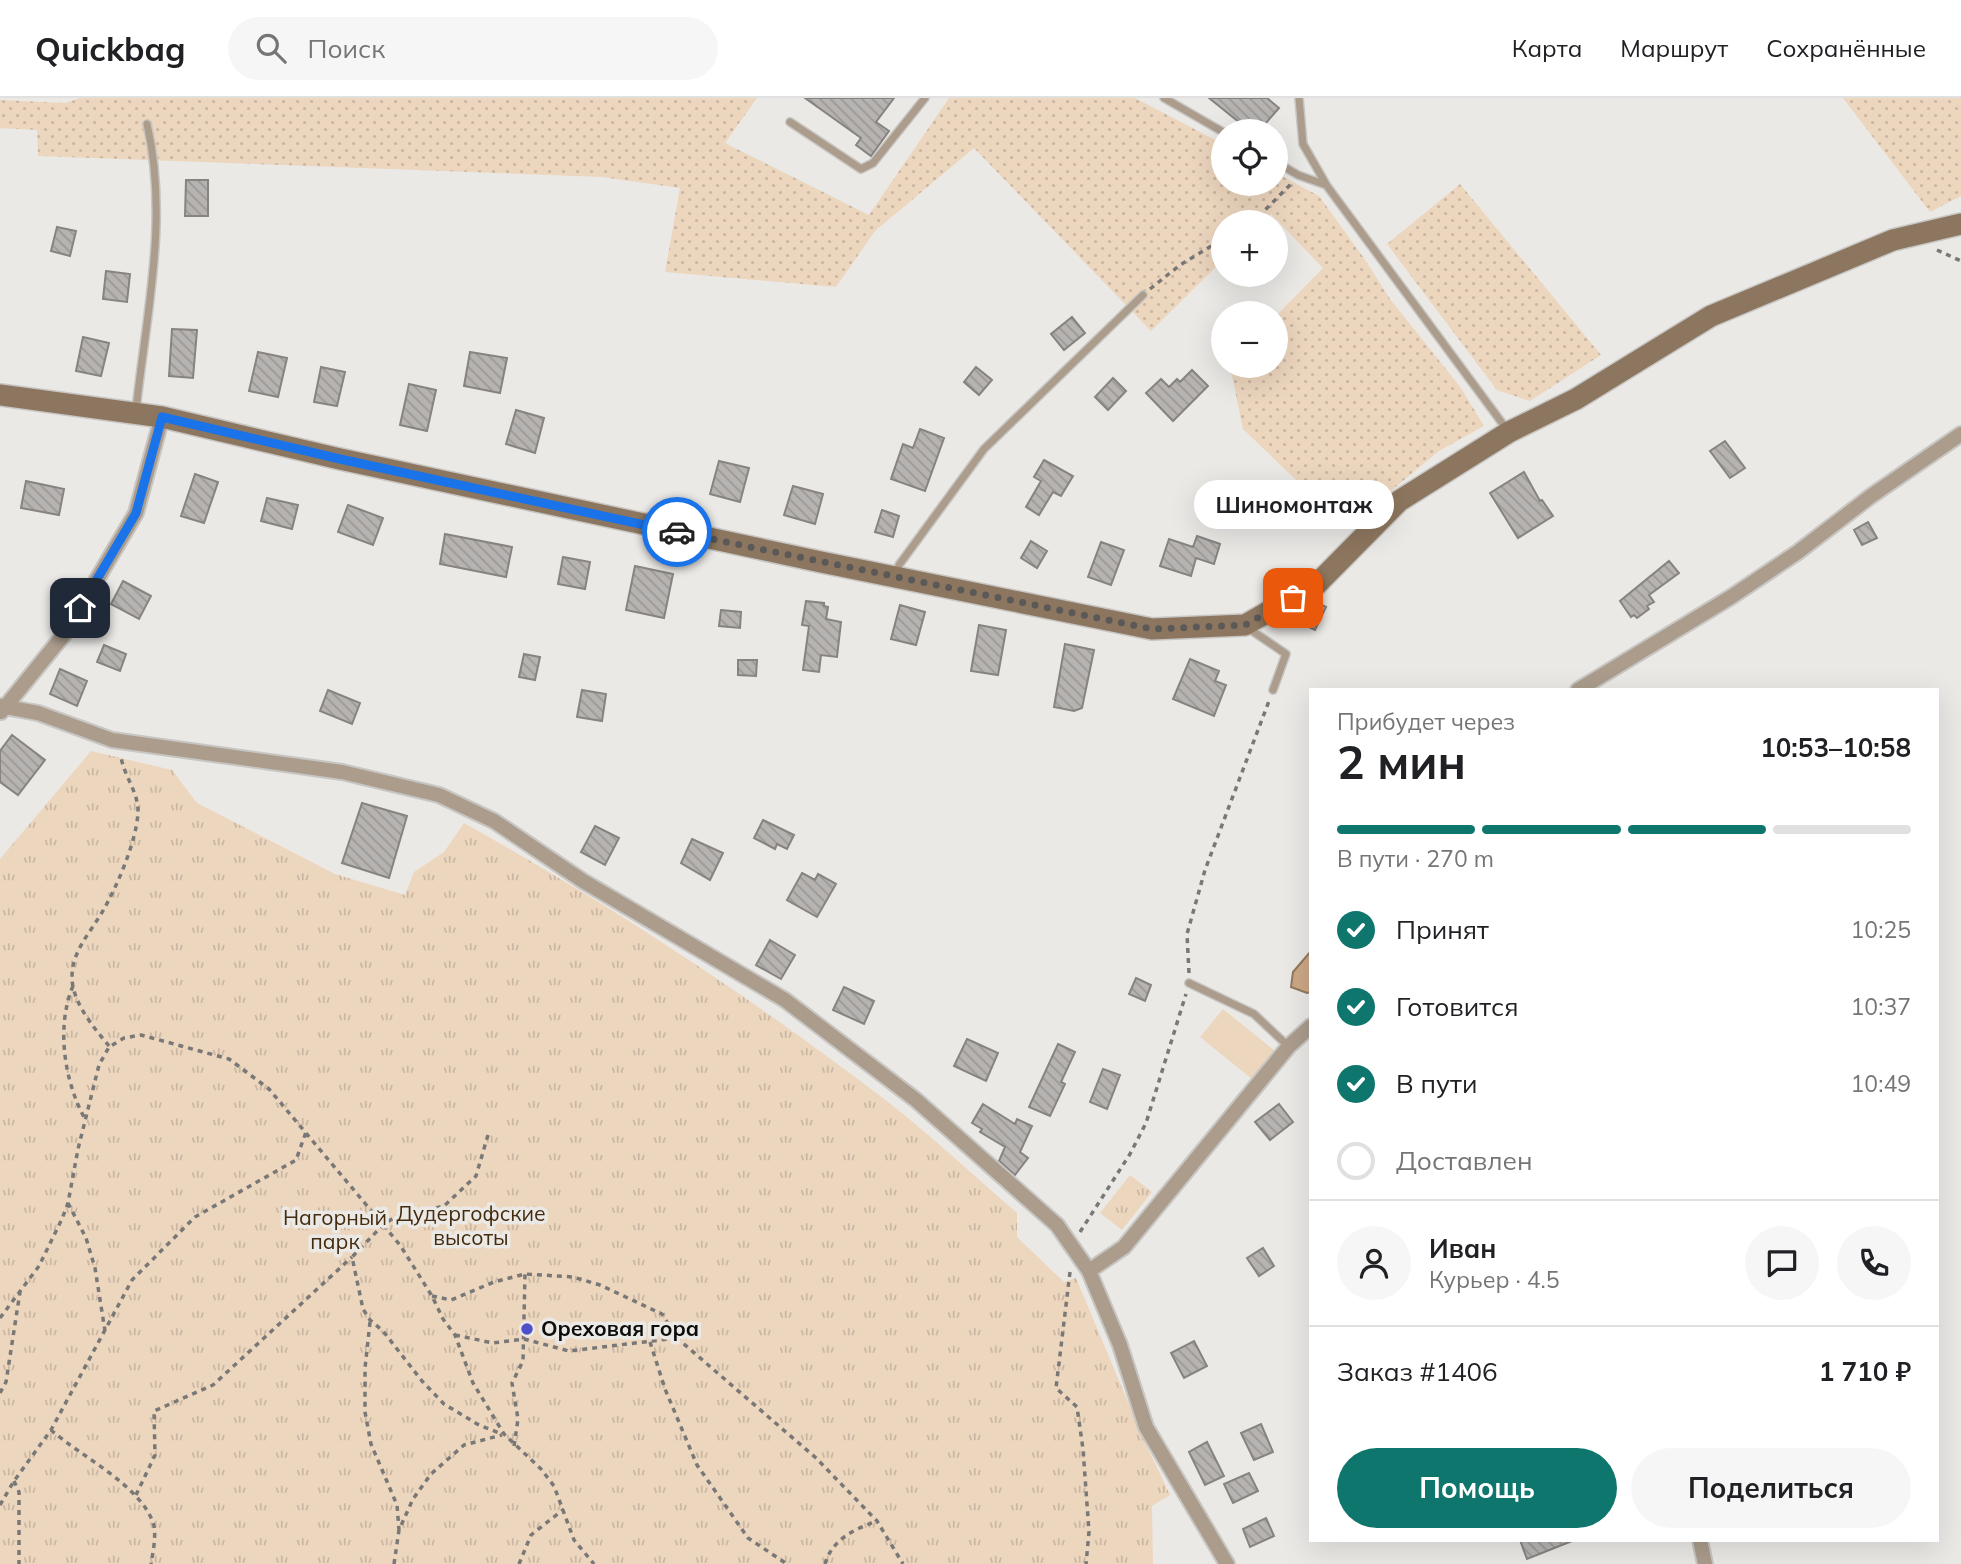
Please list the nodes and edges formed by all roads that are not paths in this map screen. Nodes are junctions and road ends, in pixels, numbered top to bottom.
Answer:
1 (925, 98) edge
2 (1164, 98) edge
3 (1299, 98) edge
4 (790, 122) dead end
5 (147, 124) dead end
6 (1211, 125) edge
7 (1288, 169) edge
8 (1327, 186) junction
9 (1961, 223) edge
10 (1143, 295) road end
11 (0, 395) edge
12 (135, 414) junction
13 (162, 417) junction
14 (1509, 432) junction
15 (1961, 434) edge
16 (896, 577) junction
17 (1245, 625) junction
18 (1581, 688) edge
19 (1273, 690) dead end
20 (2, 708) edge
21 (1189, 983) dead end
22 (1309, 1028) edge
23 (1289, 1046) junction
24 (1089, 1270) junction
25 (1700, 1542) edge
26 (1227, 1564) edge
27 (1705, 1564) edge

1 - 4 lane
2 - 6 lane
3 - 8 lane
5 - 12 lane
7 - 8 lane
8 - 14 lane
9 - 14 street
10 - 16 lane
11 - 12 street
12 - 13 street
13 - 16 street
13 - 20 street
14 - 17 street
15 - 18 street
16 - 17 street
17 - 19 lane
20 - 24 street
21 - 23 lane
22 - 23 street
23 - 24 street
24 - 26 street
25 - 27 street

